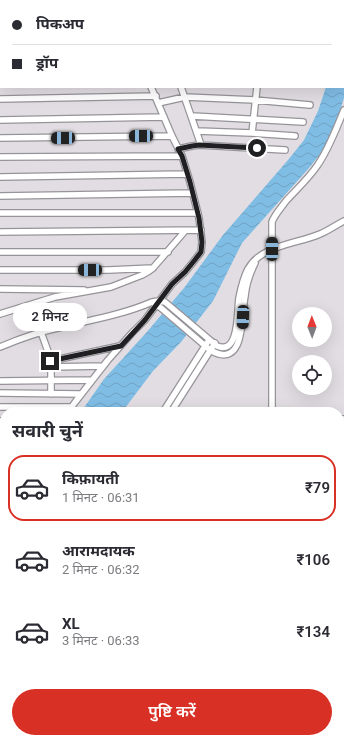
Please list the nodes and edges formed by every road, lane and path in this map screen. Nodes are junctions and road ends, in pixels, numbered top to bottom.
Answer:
1 (152, 88) edge
2 (181, 88) edge
3 (257, 88) edge
4 (156, 96) junction
5 (185, 97) junction
6 (0, 99) edge
7 (255, 100) junction
8 (158, 103) junction
9 (310, 105) dead end
10 (344, 110) edge
11 (192, 116) junction
12 (164, 117) junction
13 (253, 119) junction
14 (0, 120) edge
15 (304, 122) dead end
16 (197, 131) junction
17 (252, 133) junction
18 (172, 136) junction
19 (295, 136) dead end
20 (0, 138) edge
21 (201, 145) junction
22 (178, 149) junction
23 (285, 150) dead end
24 (182, 156) junction
25 (0, 157) edge
26 (187, 174) junction
27 (0, 177) edge
28 (192, 193) junction
29 (0, 196) edge
30 (0, 213) edge
31 (198, 213) junction
32 (344, 221) edge
33 (201, 230) junction
34 (185, 231) junction
35 (0, 232) edge
36 (272, 249) junction
37 (0, 252) edge
38 (168, 252) junction
39 (256, 259) junction
40 (153, 268) junction
41 (0, 270) edge
42 (0, 289) edge
43 (99, 290) junction
44 (159, 304) junction
45 (0, 314) edge
46 (41, 332) junction
47 (212, 341) junction
48 (121, 346) junction
49 (0, 347) edge
50 (208, 348) junction
51 (51, 364) junction
52 (104, 366) junction
53 (52, 380) junction
54 (92, 380) junction
55 (0, 381) edge
56 (0, 393) edge
57 (51, 394) junction
58 (80, 394) junction
59 (71, 407) edge
60 (167, 407) edge
61 (174, 407) edge
62 (272, 407) edge

1 - 4 street
2 - 5 street
3 - 7 street
4 - 6 street
4 - 8 street
5 - 7 street
5 - 8 street
5 - 11 street
7 - 9 street
7 - 13 street
8 - 12 street
10 - 36 street
11 - 13 street
11 - 16 street
12 - 14 street
12 - 18 street
13 - 15 street
13 - 17 street
16 - 17 street
16 - 21 street
17 - 19 street
18 - 20 street
18 - 22 street
21 - 22 street
21 - 23 street
22 - 24 street
24 - 25 street
24 - 26 street
26 - 27 street
26 - 28 street
28 - 29 street
28 - 31 street
30 - 31 street
31 - 33 street
32 - 36 street
33 - 34 street
33 - 44 street
34 - 35 street
34 - 38 street
36 - 39 street
36 - 62 street
37 - 38 street
38 - 40 street
39 - 47 street
39 - 50 street
40 - 41 street
40 - 43 street
42 - 43 street
43 - 45 street
44 - 46 street
44 - 47 street
44 - 48 street
44 - 50 street
46 - 49 street
46 - 51 street
47 - 50 street
48 - 51 street
48 - 52 street
50 - 60 street
50 - 61 street
51 - 52 street
51 - 53 street
52 - 54 street
53 - 54 street
53 - 55 street
53 - 57 street
54 - 58 street
56 - 57 street
57 - 58 street
58 - 59 street

